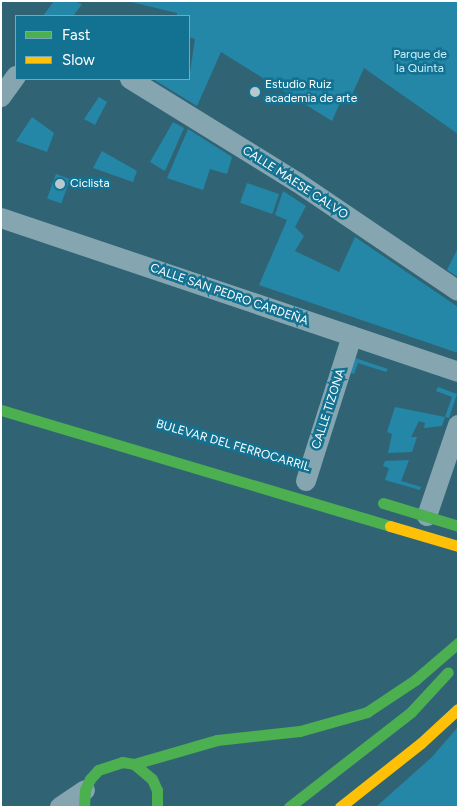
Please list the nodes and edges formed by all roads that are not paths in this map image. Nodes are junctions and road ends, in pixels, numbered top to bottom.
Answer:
1 (15, 77) edge
2 (132, 80) edge
3 (1, 97) edge
4 (1, 218) edge
5 (458, 291) edge
6 (352, 336) junction
7 (458, 372) edge
8 (1, 410) edge
9 (458, 425) edge
10 (306, 481) dead end
11 (371, 500) dead end
12 (429, 509) junction
13 (354, 514) junction
14 (458, 526) edge
15 (458, 538) edge
16 (458, 546) edge
17 (458, 643) edge
18 (458, 662) edge
19 (458, 709) edge
20 (134, 764) junction
21 (408, 770) dead end
22 (84, 798) edge
23 (60, 807) edge
24 (158, 807) edge
25 (290, 807) edge
26 (340, 807) edge

1 - 3 street
2 - 5 street, CALLE MAESE CALVO
4 - 6 street, CALLE SAN PEDRO CARDEÑA
6 - 7 street, CALLE SAN PEDRO CARDEÑA
6 - 10 street, CALLE TIZONA
8 - 13 main road
9 - 12 street
11 - 12 main road
12 - 14 main road
13 - 15 main road
13 - 16 main road
17 - 20 main road
18 - 25 main road
19 - 21 main road
19 - 26 main road
20 - 22 main road
20 - 24 main road
22 - 23 street

